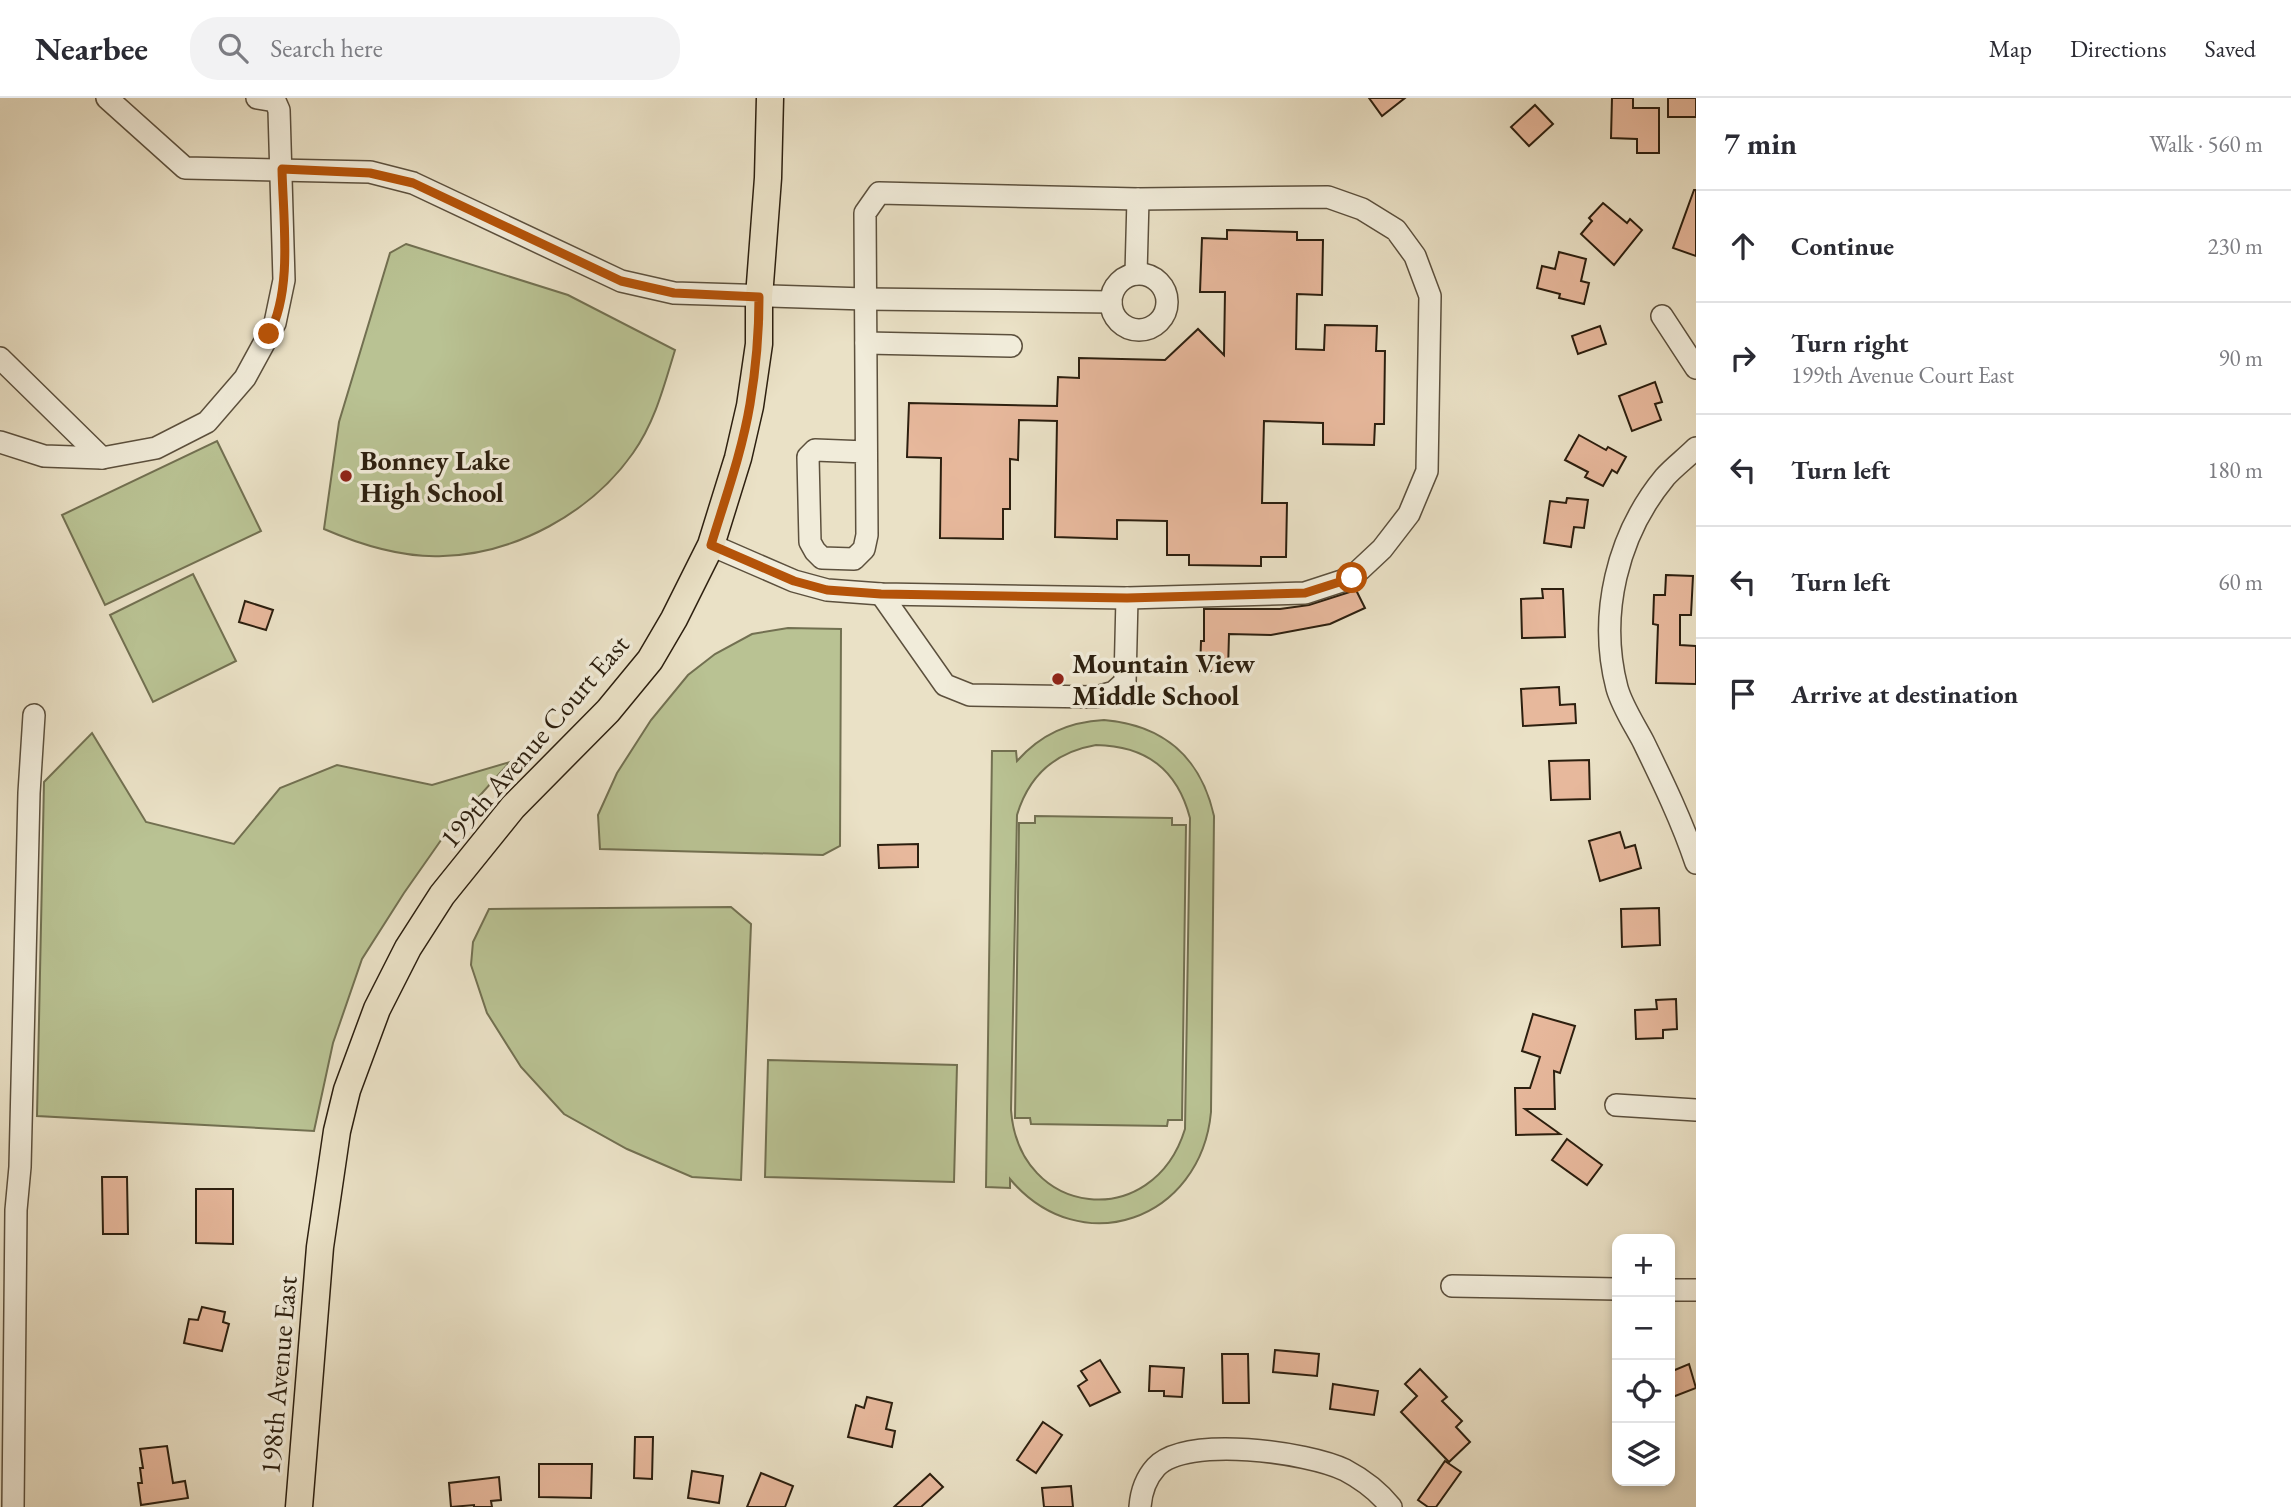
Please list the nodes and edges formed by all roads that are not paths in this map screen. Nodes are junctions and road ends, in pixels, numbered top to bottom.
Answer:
1 (107, 98) edge
2 (257, 98) edge
3 (770, 98) edge
4 (282, 169) junction
5 (1138, 199) junction
6 (1136, 274) junction
7 (759, 297) junction
8 (865, 299) junction
9 (1111, 302) junction
10 (1662, 316) dead end
11 (866, 343) junction
12 (1011, 346) dead end
13 (0, 358) edge
14 (1696, 368) edge
15 (0, 442) edge
16 (1696, 448) edge
17 (866, 452) junction
18 (102, 458) junction
19 (711, 545) junction
20 (881, 594) junction
21 (1127, 598) junction
22 (34, 715) dead end
23 (1696, 863) edge
24 (1616, 1105) dead end
25 (1696, 1110) edge
26 (0, 1184) edge
27 (16, 1210) junction
28 (320, 1247) joint
29 (1452, 1286) dead end
30 (1612, 1289) edge
31 (1675, 1290) edge
32 (1696, 1290) edge
33 (13, 1507) edge
34 (299, 1507) edge
35 (1140, 1507) edge
36 (1391, 1507) edge

1 - 4 street
2 - 4 street
3 - 7 main road, 199th Avenue Court East
4 - 7 street
4 - 18 street
5 - 6 street
5 - 8 street
5 - 21 street
6 - 9 street
6 - 9 street
7 - 8 street
7 - 19 main road, 199th Avenue Court East
8 - 9 street
8 - 11 street
10 - 14 street
11 - 12 street
11 - 17 street
13 - 18 street
15 - 18 street
16 - 23 street
17 - 17 street
19 - 20 street
19 - 28 main road, 199th Avenue Court East
20 - 21 street
20 - 21 street
22 - 27 street
24 - 25 street
26 - 27 street
27 - 33 street
28 - 34 main road, 198th Avenue East
29 - 30 street
31 - 32 street
35 - 36 street

